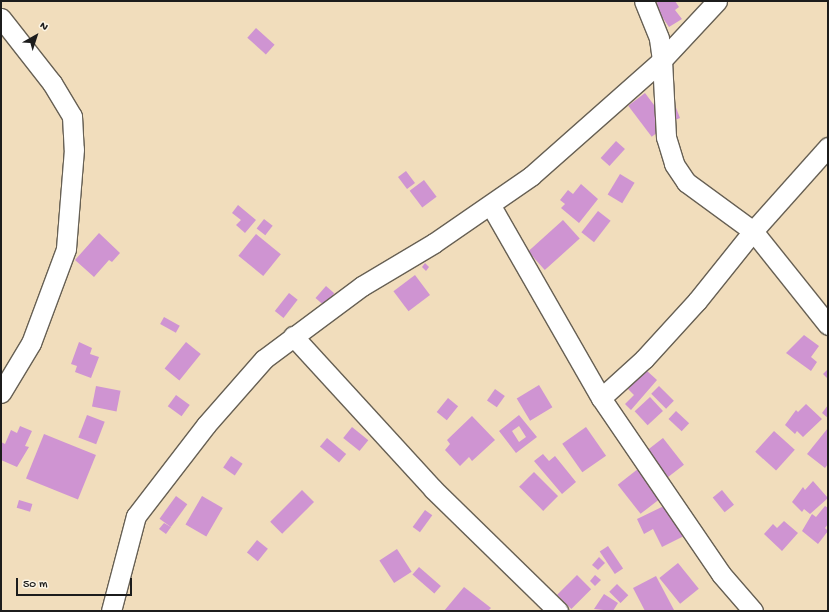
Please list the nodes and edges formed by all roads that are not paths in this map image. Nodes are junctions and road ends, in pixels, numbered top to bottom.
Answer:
1 (644, 1) edge
2 (717, 1) edge
3 (1, 18) edge
4 (662, 60) junction
5 (828, 147) edge
6 (490, 206) junction
7 (753, 231) junction
8 (828, 325) edge
9 (293, 336) junction
10 (1, 393) edge
11 (601, 398) junction
12 (111, 611) edge
13 (558, 611) edge
14 (752, 611) edge

1 - 4 street
2 - 4 street
3 - 10 street
4 - 6 street
4 - 7 street
5 - 7 street
6 - 9 street
6 - 11 street
7 - 8 street
7 - 11 street
9 - 12 street
9 - 13 street
11 - 14 street

